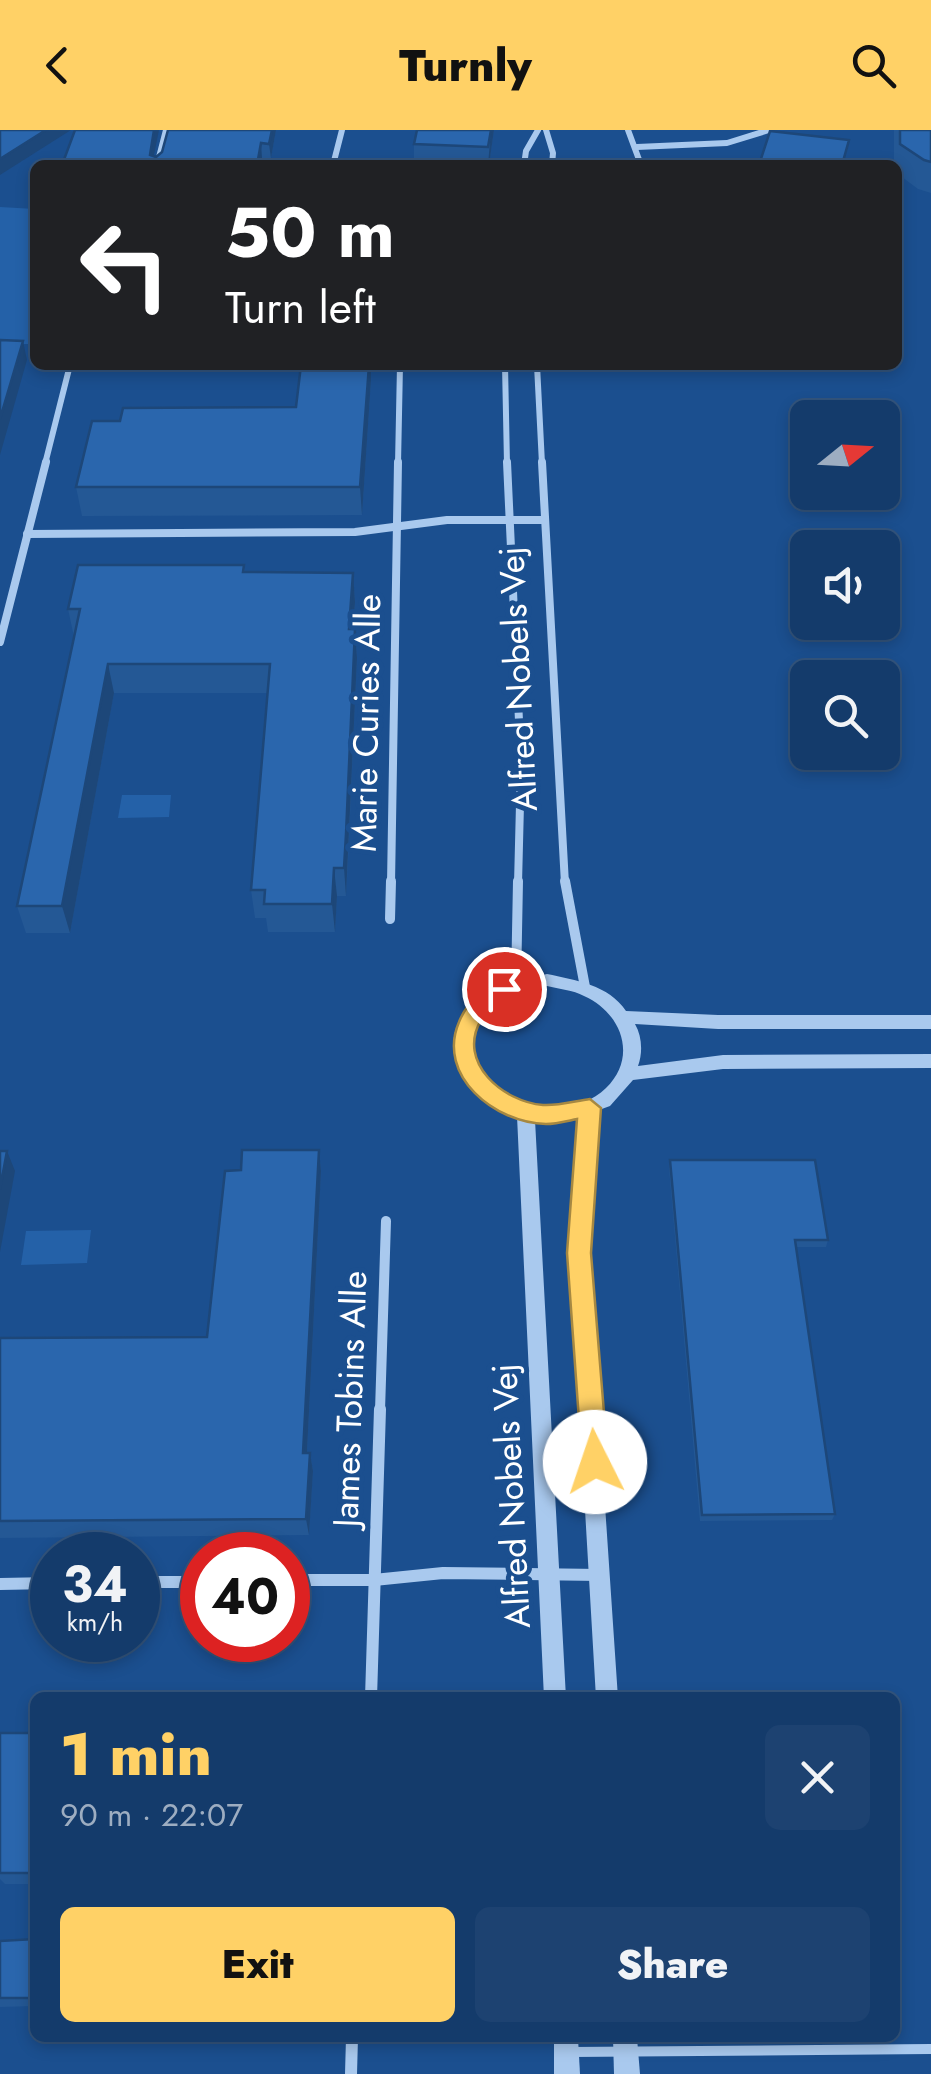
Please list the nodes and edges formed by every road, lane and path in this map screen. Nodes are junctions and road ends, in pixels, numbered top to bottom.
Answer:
1 (166, 130) edge
2 (342, 130) edge
3 (542, 130) edge
4 (628, 130) edge
5 (768, 130) edge
6 (637, 147) junction
7 (158, 160) edge
8 (333, 160) edge
9 (525, 160) edge
10 (552, 160) edge
11 (640, 160) edge
12 (69, 370) edge
13 (400, 370) edge
14 (505, 370) edge
15 (537, 370) edge
16 (508, 520) junction
17 (544, 520) junction
18 (397, 527) junction
19 (28, 534) junction
20 (4, 610) edge
21 (0, 642) edge
22 (390, 919) dead end
23 (516, 984) junction
24 (585, 987) junction
25 (625, 1016) junction
26 (931, 1022) edge
27 (931, 1061) edge
28 (630, 1074) junction
29 (590, 1108) junction
30 (526, 1112) junction
31 (386, 1221) dead end
32 (551, 1575) junction
33 (601, 1575) junction
34 (310, 1580) edge
35 (374, 1580) junction
36 (30, 1583) edge
37 (0, 1584) edge
38 (372, 1692) edge
39 (555, 1692) edge
40 (607, 1692) edge
41 (352, 2042) edge
42 (931, 2049) edge
43 (566, 2054) edge
44 (626, 2054) edge
45 (351, 2074) edge

1 - 7 street
2 - 8 street
3 - 9 street
3 - 10 street
4 - 6 street
5 - 6 street
6 - 11 street
12 - 19 street
13 - 18 street, Marie Curies Alle
14 - 16 street, Alfred Nobels Vej
15 - 17 street, Alfred Nobels Vej
16 - 17 street
16 - 18 street
16 - 23 street, Alfred Nobels Vej
17 - 24 street, Alfred Nobels Vej
18 - 19 street
18 - 22 street, Marie Curies Alle
19 - 20 street
20 - 21 street
23 - 24 street
23 - 30 street
24 - 25 street
25 - 26 street
25 - 28 street
27 - 28 street
28 - 29 street
29 - 30 street
29 - 33 street
30 - 32 street, Alfred Nobels Vej
31 - 35 street, James Tobins Alle
32 - 33 street, James Tobins Alle
32 - 35 street, James Tobins Alle
32 - 39 street, Alfred Nobels Vej
33 - 40 street
34 - 35 street, James Tobins Alle
35 - 38 street, James Tobins Alle
36 - 37 street
41 - 45 street
42 - 44 lane
43 - 44 lane

